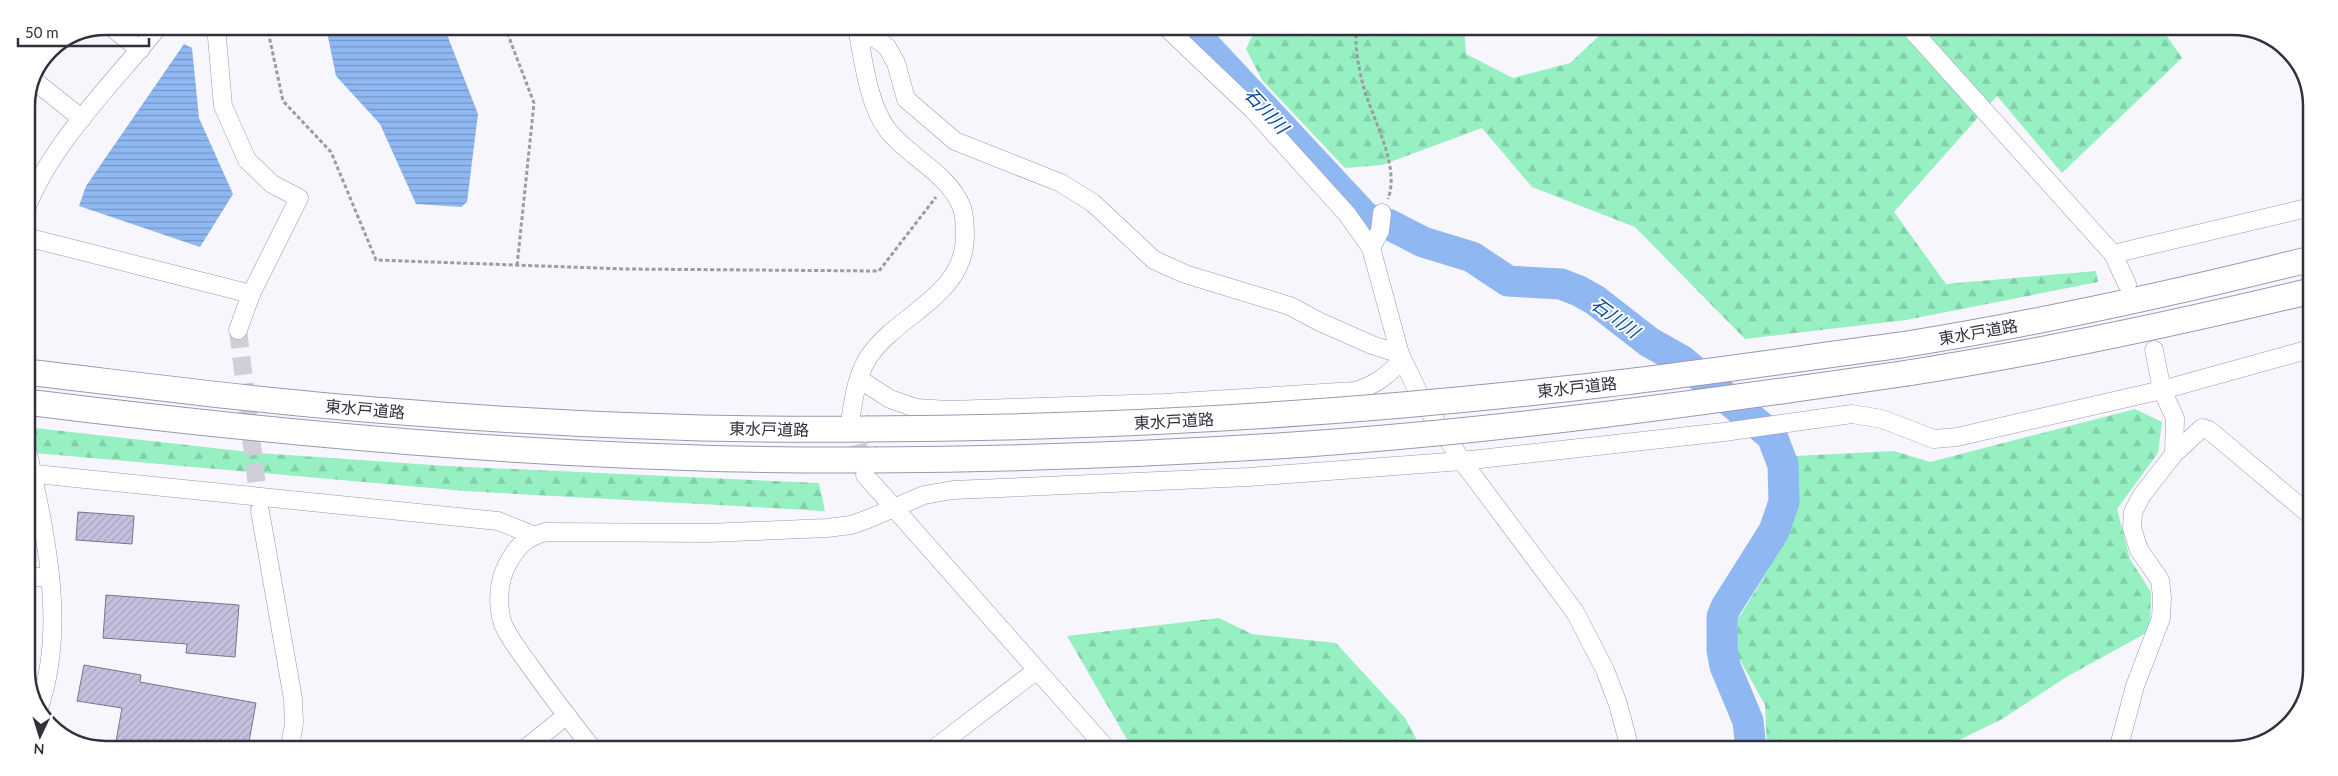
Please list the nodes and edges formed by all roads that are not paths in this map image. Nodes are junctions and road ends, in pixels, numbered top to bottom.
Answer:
1 (121, 35) edge
2 (152, 35) edge
3 (217, 35) edge
4 (859, 35) edge
5 (866, 35) edge
6 (1174, 35) edge
7 (1916, 35) edge
8 (140, 50) junction
9 (38, 84) edge
10 (82, 119) junction
11 (35, 183) edge
12 (2303, 209) edge
13 (1382, 213) road end
14 (35, 240) edge
15 (1371, 248) junction
16 (2112, 254) junction
17 (2303, 261) edge
18 (2127, 284) dead end
19 (2303, 293) edge
20 (252, 294) junction
21 (238, 330) tunnel mouth
22 (2154, 350) dead end
23 (2303, 351) edge
24 (1401, 357) junction
25 (35, 373) edge
26 (859, 379) junction
27 (2162, 390) junction
28 (35, 403) edge
29 (859, 422) junction
30 (2174, 454) junction
31 (1462, 461) junction
32 (870, 468) junction
33 (35, 475) edge
34 (35, 504) edge
35 (893, 509) junction
36 (2303, 509) edge
37 (260, 510) tunnel mouth
38 (533, 535) junction
39 (35, 577) edge
40 (50, 578) junction
41 (1037, 670) junction
42 (41, 700) edge
43 (567, 715) junction
44 (291, 741) edge
45 (535, 741) edge
46 (587, 741) edge
47 (944, 741) edge
48 (1100, 741) edge
49 (1628, 741) edge
50 (2120, 741) edge

1 - 8 street
2 - 8 street
3 - 20 street
4 - 26 street
5 - 24 street
6 - 15 street
7 - 16 street
8 - 10 street
9 - 10 street
10 - 11 street
12 - 16 street
13 - 15 street
14 - 20 street
15 - 24 street
16 - 18 street
17 - 29 highway, 東水戸道路, bridge
19 - 32 highway, 東水戸道路, bridge
20 - 21 street
22 - 27 street
23 - 27 street
24 - 26 street
24 - 31 street
25 - 29 highway, 東水戸道路
26 - 29 street
27 - 30 street
27 - 31 street
28 - 32 highway, 東水戸道路
30 - 36 street
30 - 50 street
31 - 35 street
31 - 49 street
32 - 35 street
33 - 38 street
34 - 40 street
35 - 38 street
35 - 41 street
37 - 44 street
38 - 43 street
39 - 40 street
40 - 42 street
41 - 47 street
41 - 48 street
43 - 45 street
43 - 46 street

